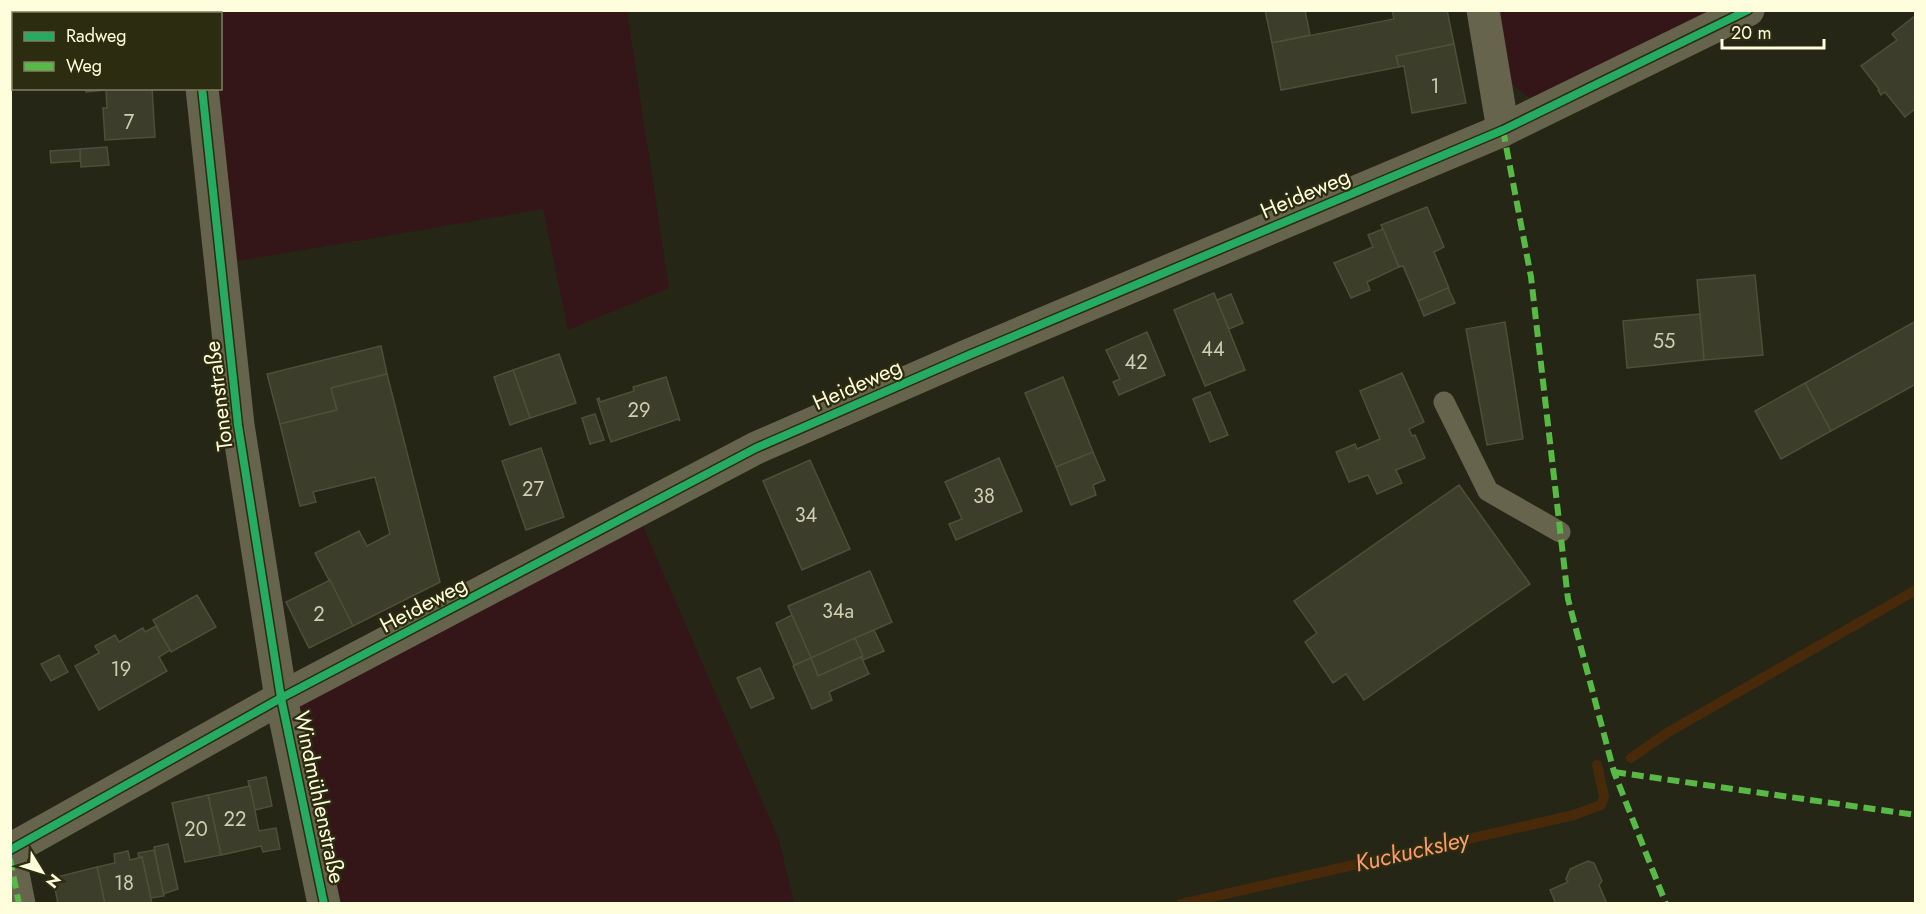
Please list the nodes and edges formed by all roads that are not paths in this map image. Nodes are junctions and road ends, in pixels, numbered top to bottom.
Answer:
1 (1483, 10) edge
2 (1748, 10) edge
3 (202, 90) edge
4 (1503, 130) junction
5 (1444, 402) dead end
6 (1560, 532) dead end
7 (281, 698) junction
8 (10, 850) edge
9 (10, 859) edge
10 (19, 903) edge
11 (324, 903) edge

1 - 4 street
2 - 4 street, Heideweg
3 - 7 street, Tonenstraße
4 - 7 street, Heideweg
5 - 6 lane
7 - 8 street, Heideweg
7 - 11 street, Windmühlenstraße
9 - 10 street

